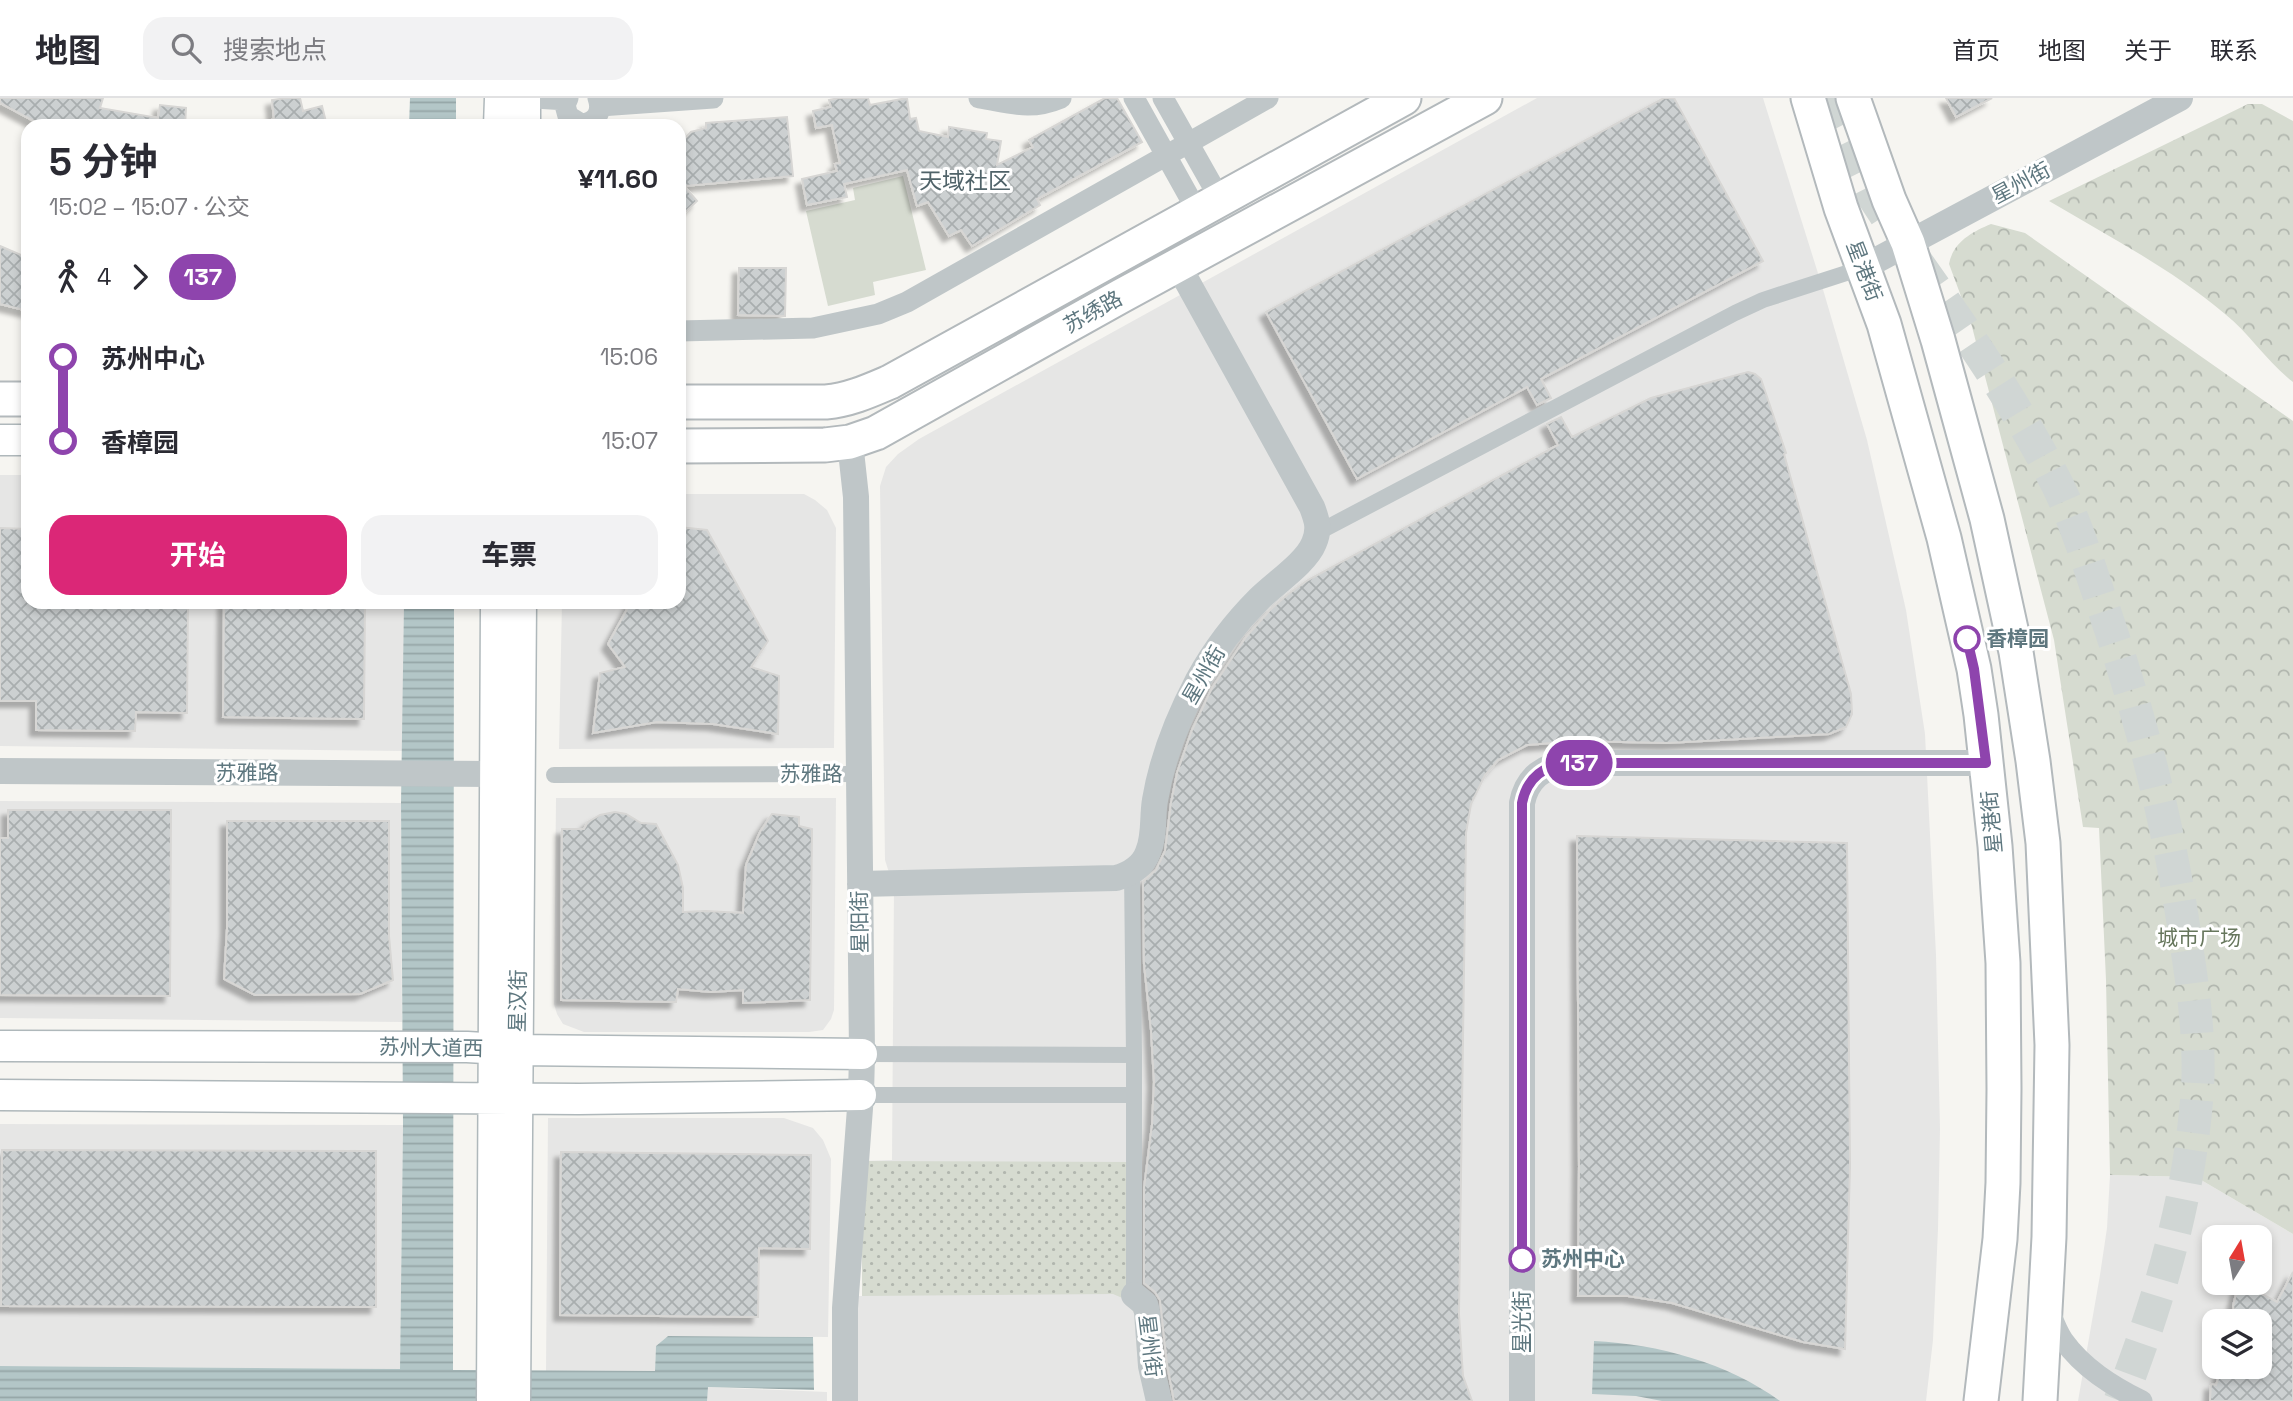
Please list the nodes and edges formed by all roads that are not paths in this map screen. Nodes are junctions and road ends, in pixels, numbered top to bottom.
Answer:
1 (488, 98) edge
2 (500, 98) edge
3 (525, 98) edge
4 (535, 98) edge
5 (713, 98) edge
6 (979, 98) edge
7 (1062, 98) edge
8 (1134, 98) edge
9 (1163, 98) edge
10 (1268, 98) edge
11 (1404, 98) edge
12 (1485, 98) edge
13 (1808, 98) edge
14 (1853, 98) edge
15 (2180, 98) edge
16 (567, 99) edge
17 (599, 102) edge
18 (499, 119) edge
19 (525, 119) edge
20 (572, 119) edge
21 (595, 119) edge
22 (1188, 142) junction
23 (1166, 154) junction
24 (1208, 205) junction
25 (1908, 243) junction
26 (1178, 265) junction
27 (1862, 268) junction
28 (686, 331) edge
29 (0, 399) edge
30 (21, 400) edge
31 (686, 402) edge
32 (0, 440) edge
33 (21, 440) edge
34 (850, 442) junction
35 (686, 446) edge
36 (1317, 533) junction
37 (496, 609) edge
38 (521, 609) edge
39 (1986, 763) junction
40 (0, 771) edge
41 (494, 774) junction
42 (859, 774) junction
43 (554, 775) dead end
44 (1132, 871) junction
45 (860, 884) junction
46 (0, 1046) edge
47 (493, 1049) junction
48 (862, 1054) junction
49 (1134, 1055) junction
50 (1134, 1094) junction
51 (0, 1095) edge
52 (861, 1096) junction
53 (493, 1098) junction
54 (1133, 1295) joint
55 (2047, 1306) junction
56 (504, 1361) junction
57 (492, 1401) edge
58 (515, 1401) edge
59 (845, 1401) edge
60 (1159, 1401) edge
61 (1522, 1401) edge
62 (1981, 1401) edge
63 (2040, 1401) edge
64 (2142, 1401) edge

1 - 2 street
2 - 18 main road
3 - 19 main road
4 - 16 street
5 - 17 street
6 - 7 street
8 - 23 street
9 - 22 street
10 - 22 street
11 - 24 main road, 苏绣路
12 - 26 main road, 苏绣路
13 - 27 main road, 星港街
14 - 25 main road
15 - 25 street, 星州街
16 - 20 street
17 - 21 street
22 - 23 street
22 - 24 street
23 - 24 street
23 - 28 street
24 - 31 main road, 苏绣路
25 - 27 street, 星州街
25 - 55 main road
26 - 34 main road, 苏绣路
26 - 36 street
27 - 36 street
27 - 39 main road, 星港街
29 - 30 main road
32 - 33 main road
34 - 35 main road, 苏绣路
34 - 42 street, 星阳街
36 - 44 street, 星州街
37 - 41 main road, 星汉街
38 - 47 main road, 星汉街
39 - 61 street, 星光街
39 - 62 main road, 星港街
40 - 41 street, 苏雅路
41 - 47 main road, 星汉街
42 - 43 street, 苏雅路
42 - 45 street, 星阳街
44 - 45 street
44 - 49 street
45 - 48 street, 星阳街
46 - 47 main road, 苏州大道西
47 - 48 main road, 苏州大道西
47 - 53 main road, 星汉街
48 - 49 street
48 - 52 street, 星阳街
49 - 50 street
50 - 52 street
50 - 54 street
51 - 53 main road
52 - 53 main road
52 - 59 street, 星阳街
53 - 56 main road, 星汉街
54 - 60 street, 星州街
55 - 63 main road
55 - 64 street
56 - 57 main road, 星汉街
56 - 58 main road, 星汉街

